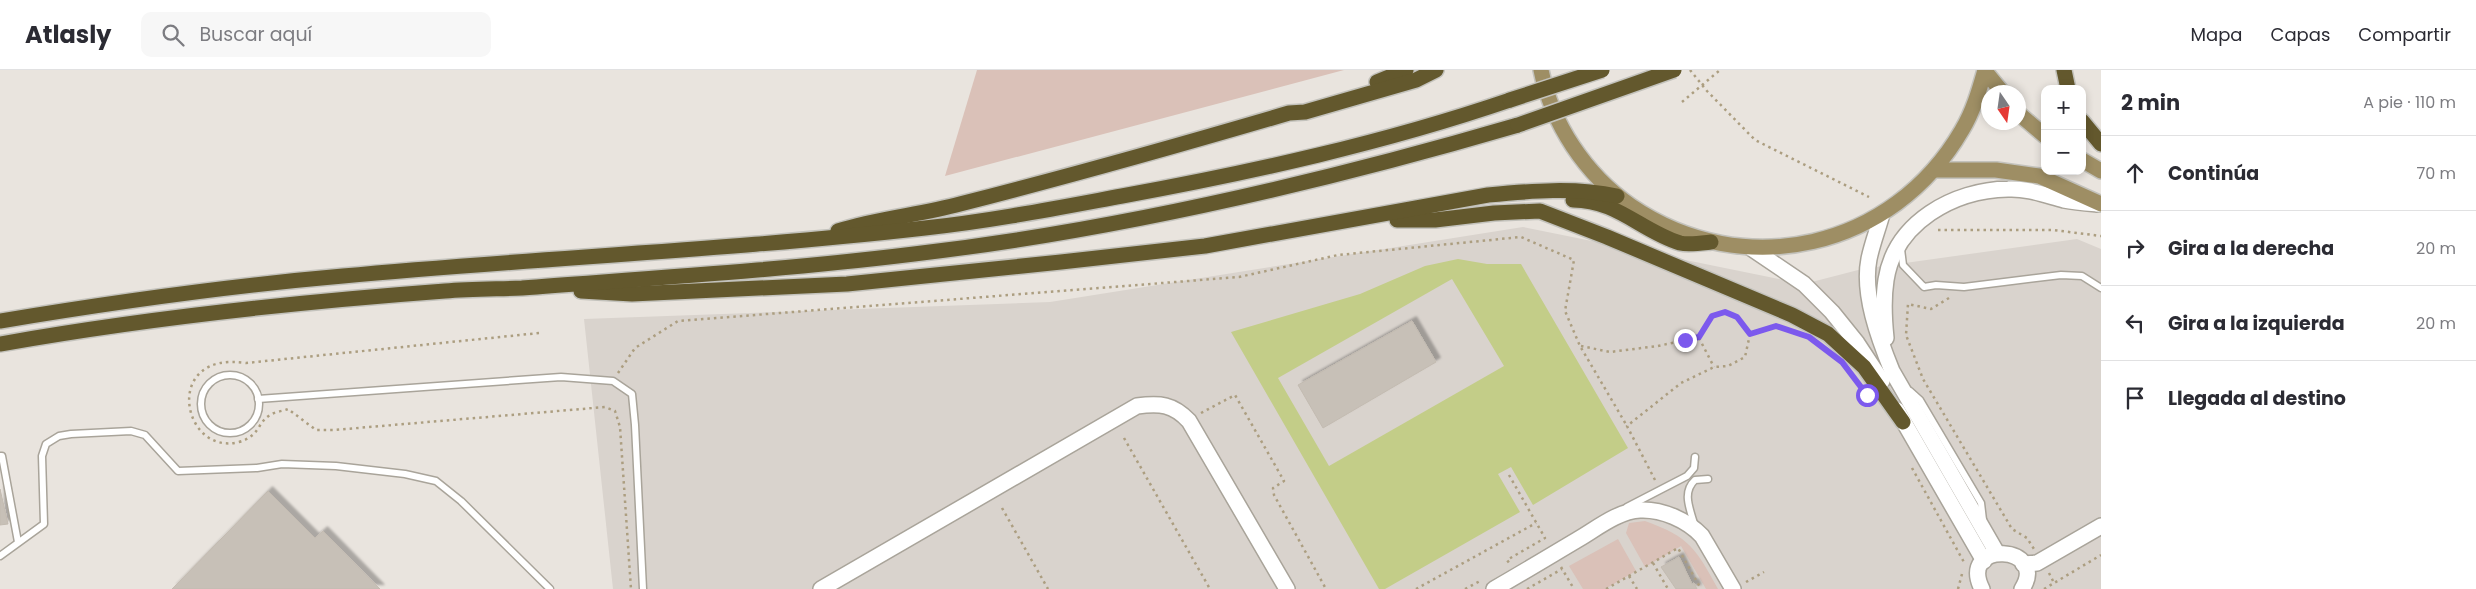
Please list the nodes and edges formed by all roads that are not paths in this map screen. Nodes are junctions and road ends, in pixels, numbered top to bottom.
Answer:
1 (1406, 70) edge
2 (1436, 70) edge
3 (1541, 70) edge
4 (1602, 70) edge
5 (1674, 70) edge
6 (1985, 70) edge
7 (2064, 70) edge
8 (1997, 85) edge
9 (2067, 85) edge
10 (1289, 114) junction
11 (2026, 119) edge
12 (2086, 126) edge
13 (2041, 132) edge
14 (2101, 144) edge
15 (2086, 162) edge
16 (1934, 170) junction
17 (2101, 171) edge
18 (1617, 196) junction
19 (2101, 204) edge
20 (1882, 214) junction
21 (1363, 219) junction
22 (808, 240) junction
23 (1711, 242) junction
24 (1901, 245) junction
25 (1751, 248) junction
26 (516, 288) junction
27 (2101, 288) edge
28 (0, 321) edge
29 (0, 344) edge
30 (1896, 377) junction
31 (258, 399) junction
32 (1903, 422) junction
33 (0, 456) edge
34 (1695, 457) dead end
35 (1708, 479) dead end
36 (1613, 518) junction
37 (2101, 526) edge
38 (1696, 530) junction
39 (18, 542) junction
40 (1997, 553) junction
41 (0, 556) edge
42 (1984, 561) junction
43 (2030, 571) edge
44 (1738, 587) edge
45 (550, 589) edge
46 (643, 589) edge
47 (821, 589) edge
48 (1287, 589) edge
49 (1494, 589) edge
50 (1982, 589) edge

1 - 10 highway
2 - 10 highway
3 - 18 main road
4 - 22 highway, bridge
5 - 26 highway, bridge
6 - 8 main road
6 - 16 main road
7 - 9 highway
10 - 22 highway
11 - 13 main road
12 - 14 highway
15 - 17 main road
16 - 19 main road
16 - 20 main road
18 - 21 highway
18 - 23 main road
19 - 24 street
20 - 25 main road
20 - 30 street
21 - 23 highway
21 - 26 highway
21 - 32 highway
22 - 28 highway
23 - 25 main road
24 - 27 lane
24 - 30 street
25 - 32 street
26 - 29 highway
30 - 40 street
31 - 31 lane
31 - 46 lane
32 - 42 street
33 - 39 lane
34 - 36 lane
35 - 38 lane
36 - 38 street
36 - 49 street
37 - 43 street
38 - 44 street
39 - 41 lane
39 - 45 lane
40 - 42 street
40 - 43 street
42 - 50 street
47 - 48 street

